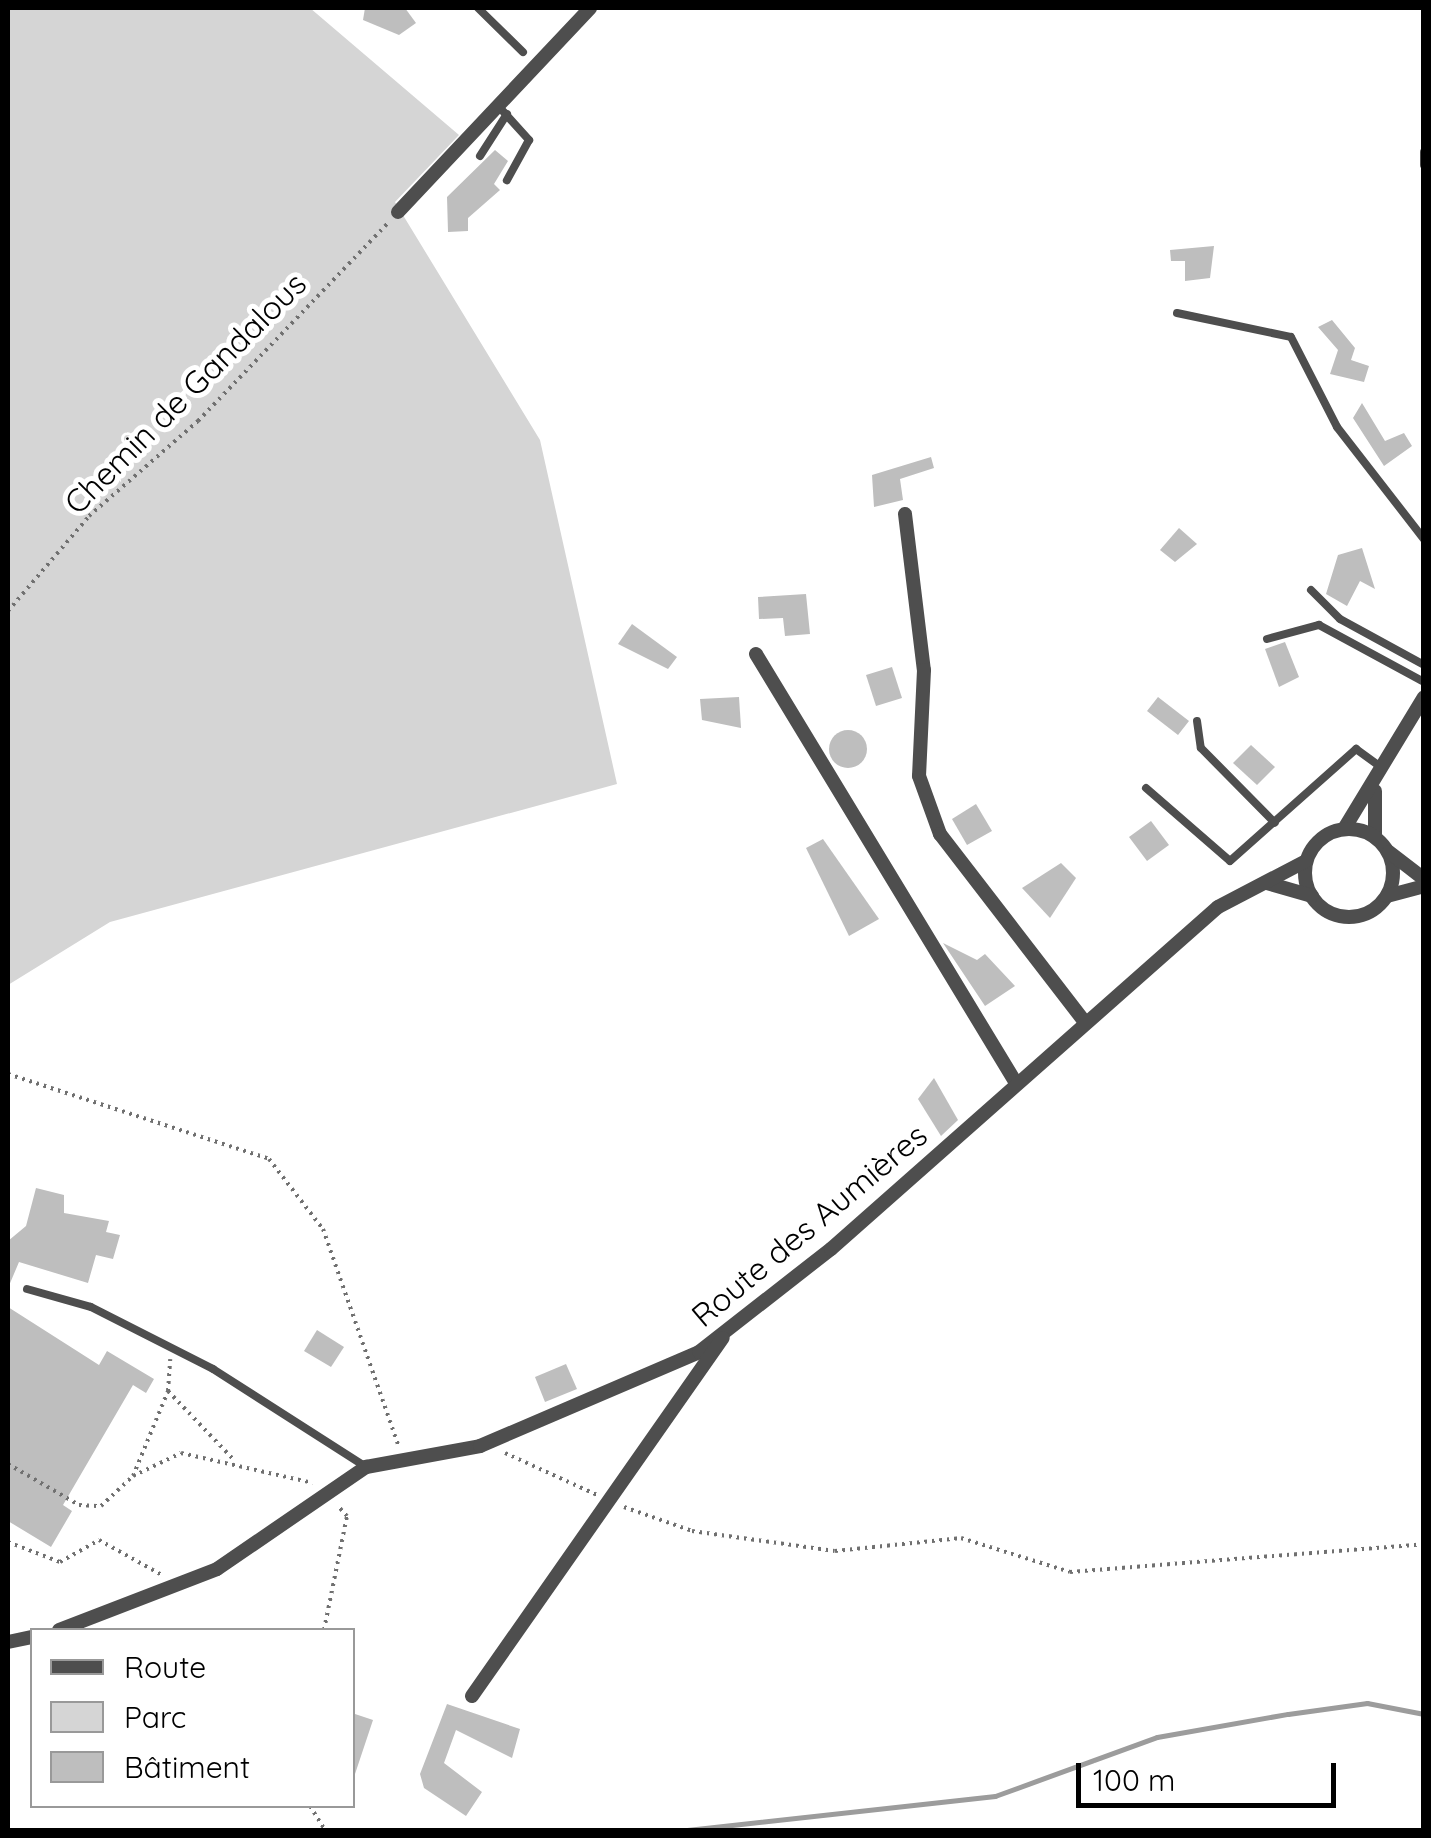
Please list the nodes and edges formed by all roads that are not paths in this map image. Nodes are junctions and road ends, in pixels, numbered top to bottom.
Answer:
1 (478, 8) edge
2 (590, 8) edge
3 (522, 52) dead end
4 (504, 111) junction
5 (1424, 152) edge
6 (480, 156) dead end
7 (1424, 166) edge
8 (506, 180) dead end
9 (398, 212) road end
10 (1176, 313) dead end
11 (905, 514) dead end
12 (1424, 540) edge
13 (1311, 590) dead end
14 (1267, 638) dead end
15 (756, 654) dead end
16 (1424, 665) edge
17 (1424, 682) edge
18 (1424, 697) edge
19 (1196, 721) dead end
20 (1385, 770) junction
21 (1146, 788) dead end
22 (1375, 791) junction
23 (1275, 822) junction
24 (1344, 829) junction
25 (1376, 838) junction
26 (1387, 850) junction
27 (1306, 861) junction
28 (1424, 882) edge
29 (1266, 883) junction
30 (1312, 896) junction
31 (1387, 896) junction
32 (1084, 1021) junction
33 (1016, 1083) junction
34 (27, 1289) dead end
35 (723, 1338) junction
36 (366, 1467) junction
37 (66, 1628) edge
38 (472, 1696) dead end

1 - 3 lane
2 - 4 street
4 - 6 lane
4 - 8 lane
4 - 9 street
5 - 7 lane
10 - 12 lane
11 - 32 street
13 - 16 lane
14 - 17 lane
15 - 33 street
18 - 20 street
19 - 23 lane
20 - 22 street
20 - 23 lane
21 - 23 lane
22 - 24 street
22 - 25 street
24 - 25 street
24 - 27 street
25 - 26 street
26 - 28 street
26 - 31 street
27 - 29 street, Route des Aumières
27 - 30 street
28 - 31 street
29 - 30 street
29 - 32 street, Route des Aumières
30 - 31 street
32 - 33 street, Route des Aumières
33 - 35 street, Route des Aumières
34 - 36 lane
35 - 36 street, Route des Aumières
35 - 38 street
36 - 37 street, Route des Aumières

